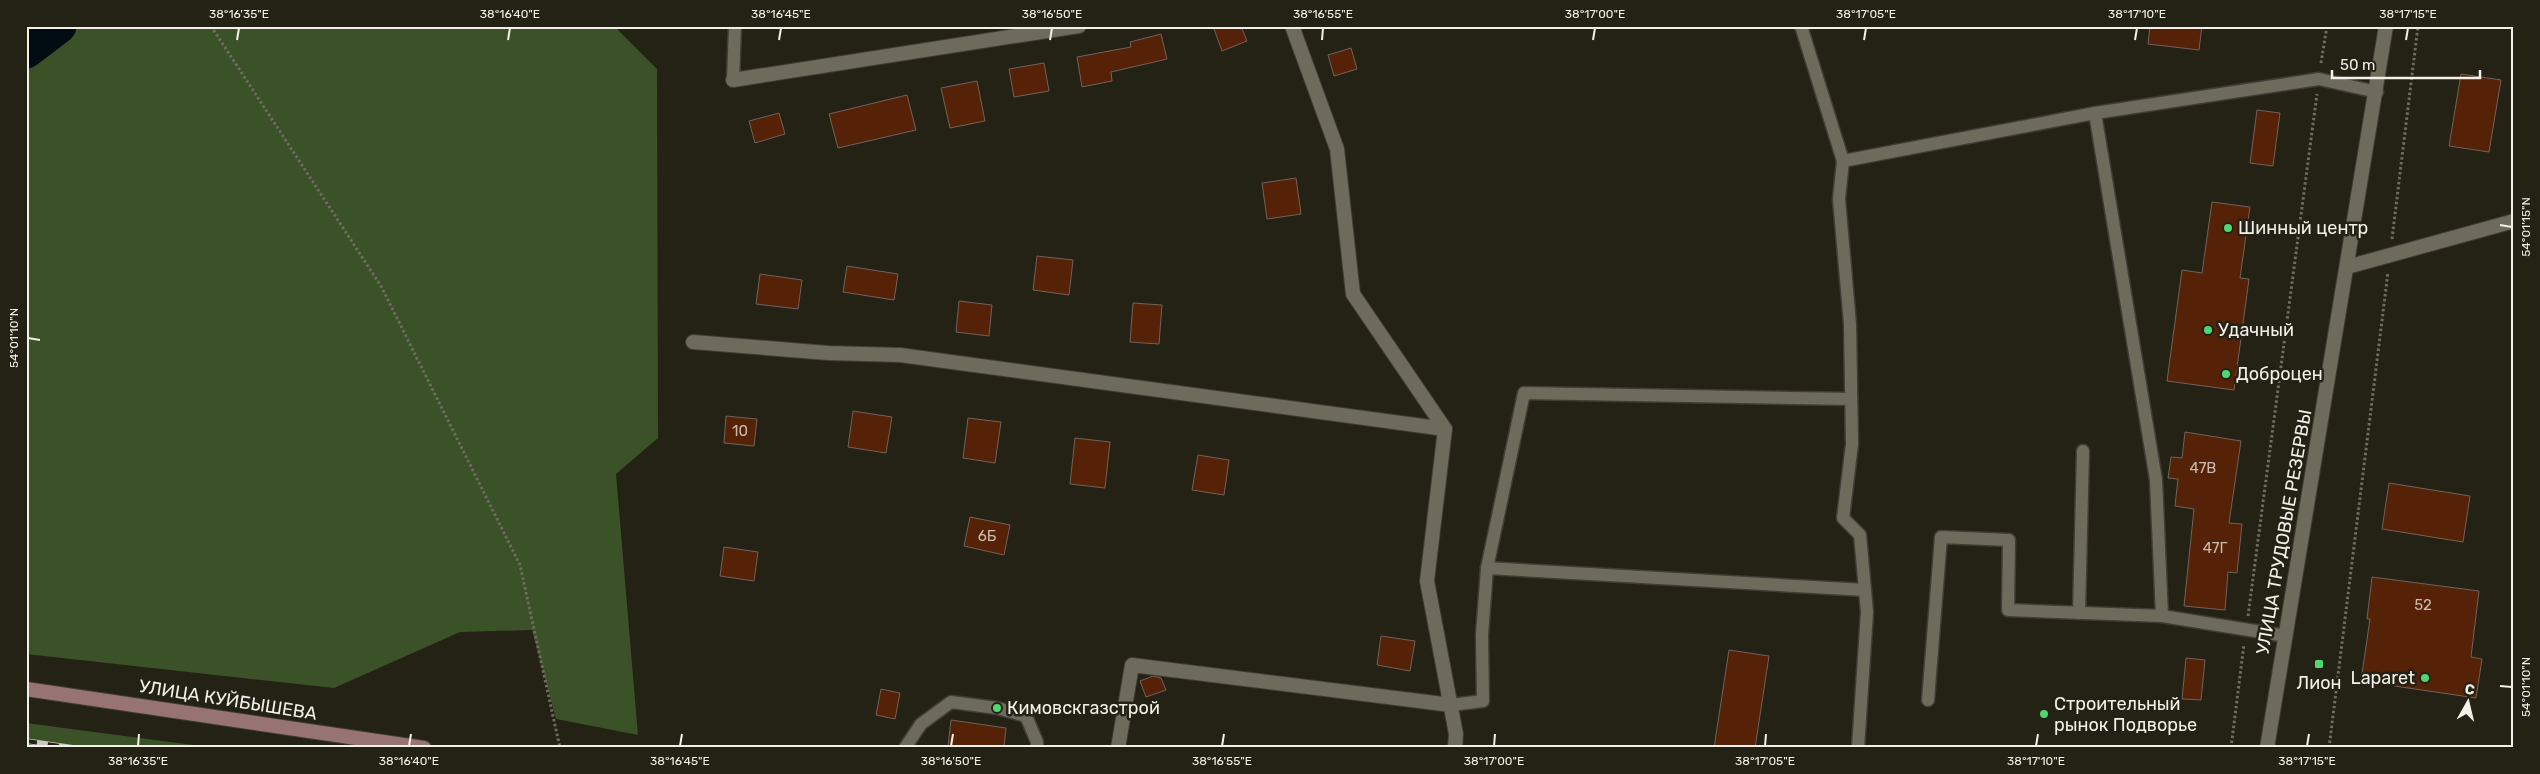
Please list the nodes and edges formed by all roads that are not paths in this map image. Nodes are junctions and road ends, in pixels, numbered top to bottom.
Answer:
1 (734, 26) edge
2 (1079, 26) edge
3 (1292, 26) edge
4 (1800, 26) edge
5 (2386, 26) edge
6 (733, 80) joint
7 (2377, 92) junction
8 (2095, 113) junction
9 (1843, 161) junction
10 (2514, 221) edge
11 (2347, 268) junction
12 (693, 342) dead end
13 (1851, 399) junction
14 (1445, 429) junction
15 (2083, 452) dead end
16 (1487, 568) junction
17 (1864, 590) junction
18 (2079, 613) junction
19 (2162, 616) junction
20 (2286, 636) junction
21 (26, 689) edge
22 (1928, 700) dead end
23 (1451, 705) junction
24 (424, 748) edge
25 (905, 748) edge
26 (1037, 748) edge
27 (1118, 748) edge
28 (1455, 748) edge
29 (1858, 748) edge
30 (2266, 748) edge

1 - 6 lane
2 - 6 street
3 - 14 street
4 - 9 lane
5 - 7 street, УЛИЦА ТРУДОВЫЕ РЕЗЕРВЫ
7 - 8 lane
7 - 11 street, УЛИЦА ТРУДОВЫЕ РЕЗЕРВЫ
8 - 9 lane
8 - 19 lane
9 - 13 lane
10 - 11 street
11 - 20 street, УЛИЦА ТРУДОВЫЕ РЕЗЕРВЫ
12 - 14 street
13 - 16 lane
13 - 17 lane
14 - 23 street
15 - 18 lane
16 - 17 lane
16 - 23 lane
17 - 29 lane
18 - 19 lane
18 - 22 lane
19 - 20 lane
20 - 30 street, УЛИЦА ТРУДОВЫЕ РЕЗЕРВЫ
21 - 24 main road, УЛИЦА КУЙБЫШЕВА
23 - 27 street
23 - 28 street
25 - 26 lane

